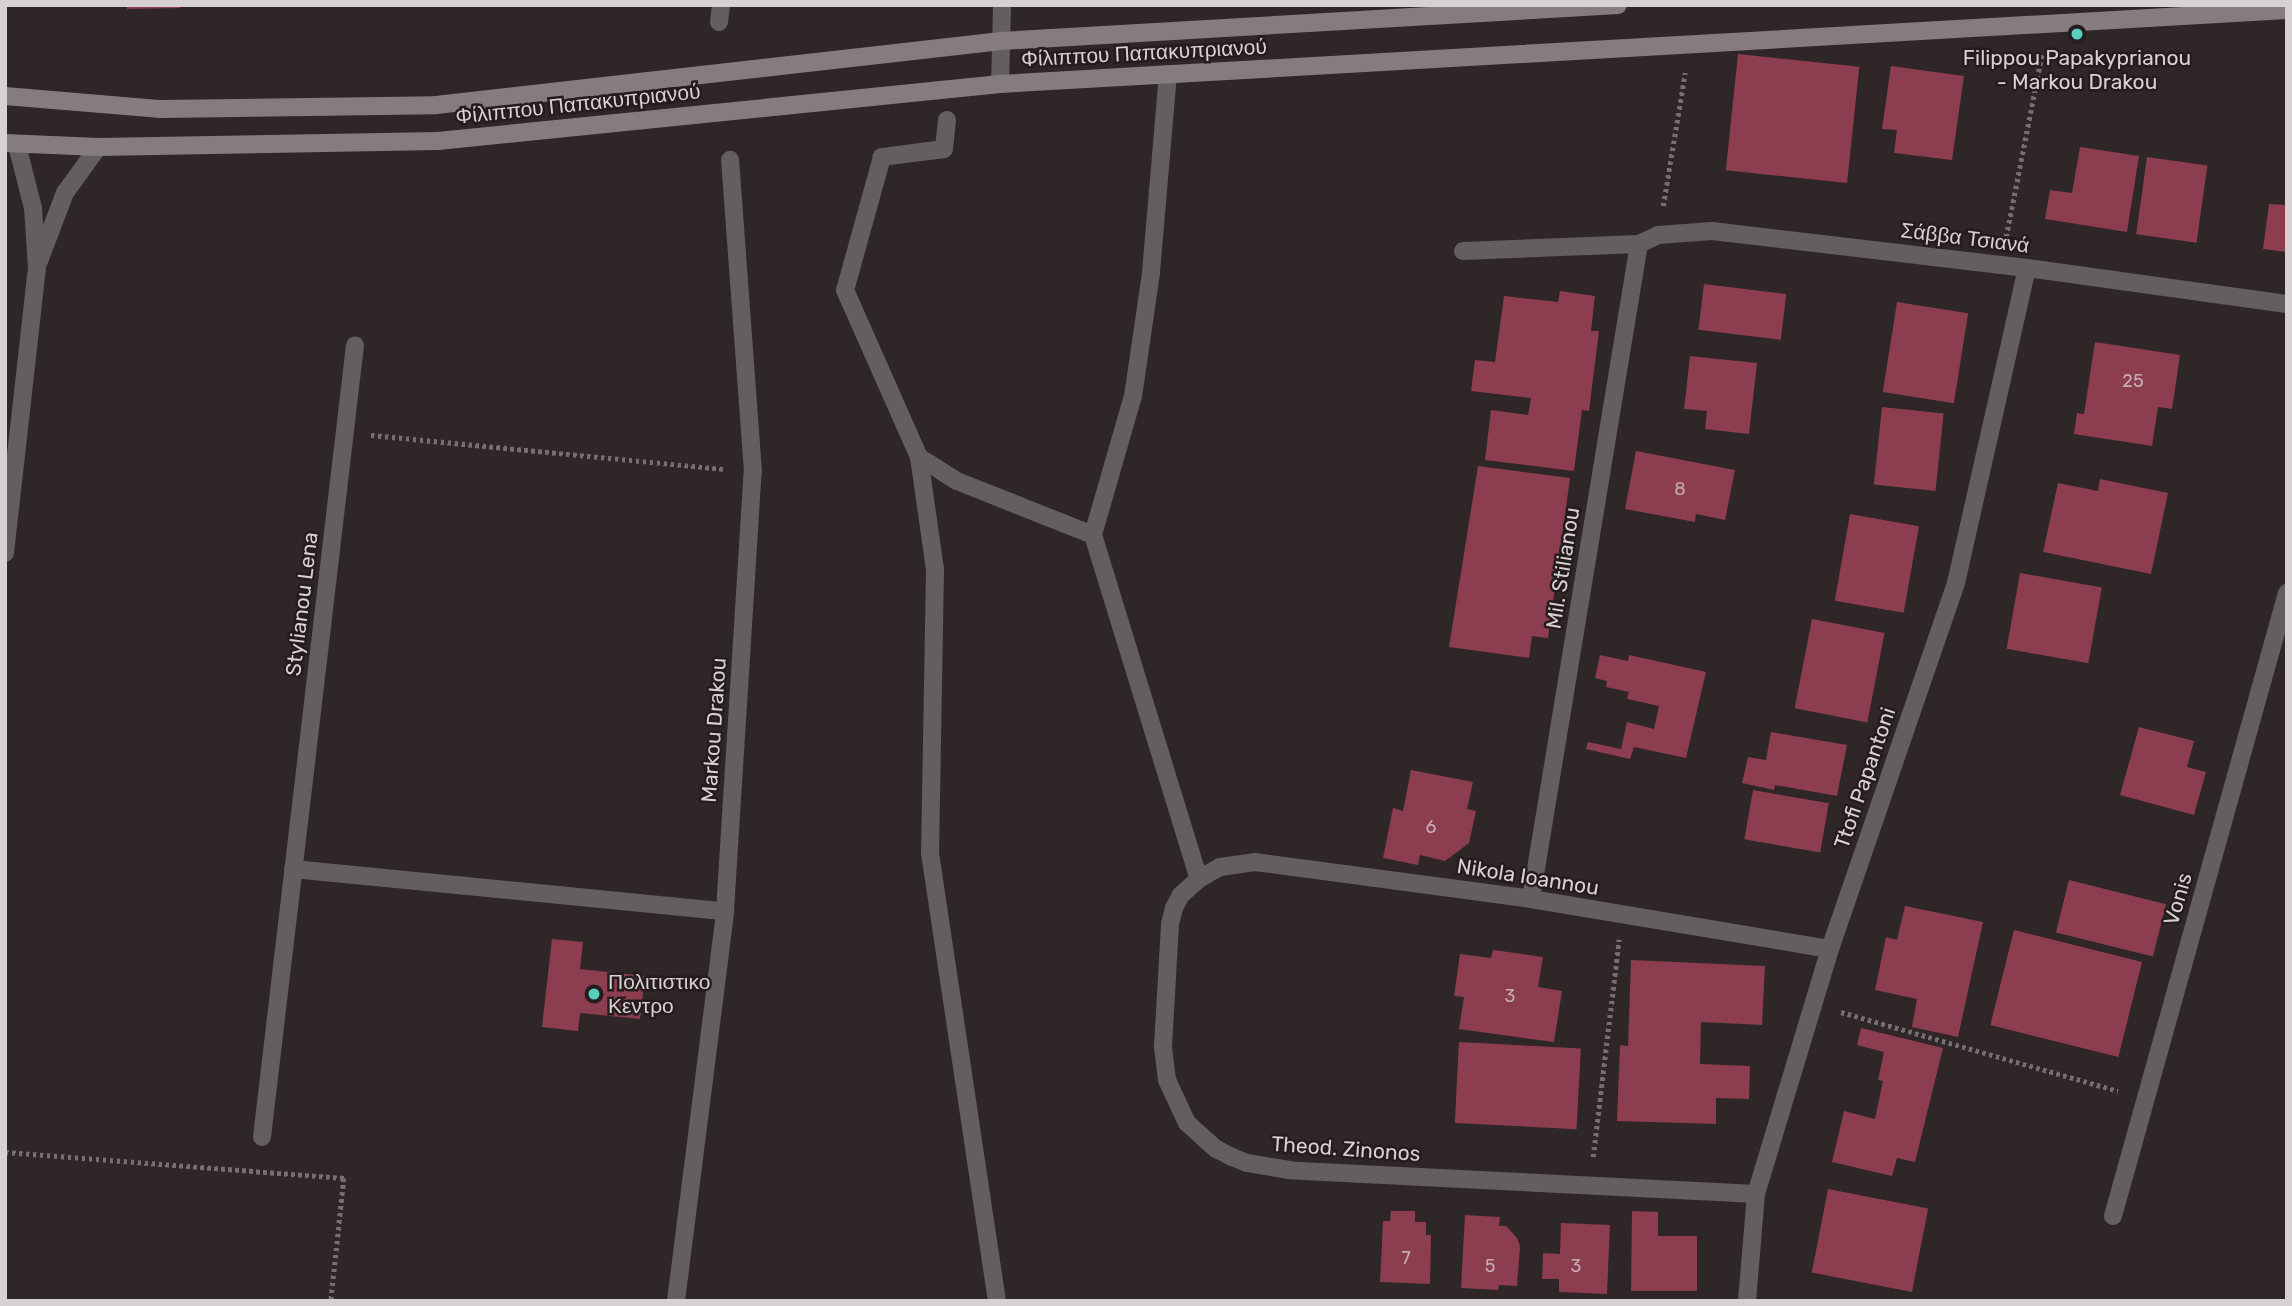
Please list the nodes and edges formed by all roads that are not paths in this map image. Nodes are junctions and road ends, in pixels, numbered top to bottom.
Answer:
1 (1002, 5) edge
2 (1618, 5) edge
3 (2287, 10) edge
4 (1001, 41) junction
5 (1168, 74) junction
6 (1000, 84) junction
7 (5, 96) edge
8 (947, 120) dead end
9 (11, 144) edge
10 (97, 147) junction
11 (730, 160) dead end
12 (1639, 244) junction
13 (1463, 251) dead end
14 (37, 268) junction
15 (2027, 268) junction
16 (2287, 304) edge
17 (355, 345) dead end
18 (919, 457) junction
19 (1093, 535) junction
20 (5, 554) edge
21 (2287, 593) edge
22 (1220, 867) joint
23 (293, 869) junction
24 (1199, 878) junction
25 (1531, 899) junction
26 (725, 911) junction
27 (1830, 949) junction
28 (262, 1137) dead end
29 (1756, 1194) junction
30 (2113, 1216) dead end
31 (676, 1301) edge
32 (997, 1301) edge
33 (1746, 1301) edge

1 - 4 street
2 - 4 main road, Φίλιππου Παπακυπριανού
3 - 5 main road, Φίλιππου Παπακυπριανού
4 - 6 street
4 - 7 main road, Φίλιππου Παπακυπριανού
5 - 6 main road, Φίλιππου Παπακυπριανού
5 - 19 street
6 - 10 main road, Φίλιππου Παπακυπριανού
8 - 18 street
9 - 10 main road, Φίλιππου Παπακυπριανού
9 - 14 street
10 - 14 street
11 - 26 street, Markou Drakou
12 - 13 street
12 - 15 street, Σάββα Τσιανά
12 - 25 street, Mil. Stilianou
14 - 20 street
15 - 16 street, Σάββα Τσιανά
15 - 27 street, Ttofi Papantoni
17 - 23 street, Stylianou Lena
18 - 19 street
18 - 32 street
19 - 24 street
21 - 30 street, Vonis
22 - 24 street, Theod. Zinonos
22 - 25 street, Nikola Ioannou
23 - 26 street
23 - 28 street, Stylianou Lena
24 - 29 street, Theod. Zinonos
25 - 27 street, Nikola Ioannou
26 - 31 street, Markou Drakou
27 - 29 street, Ttofi Papantoni
29 - 33 street, Ttofi Papantoni

